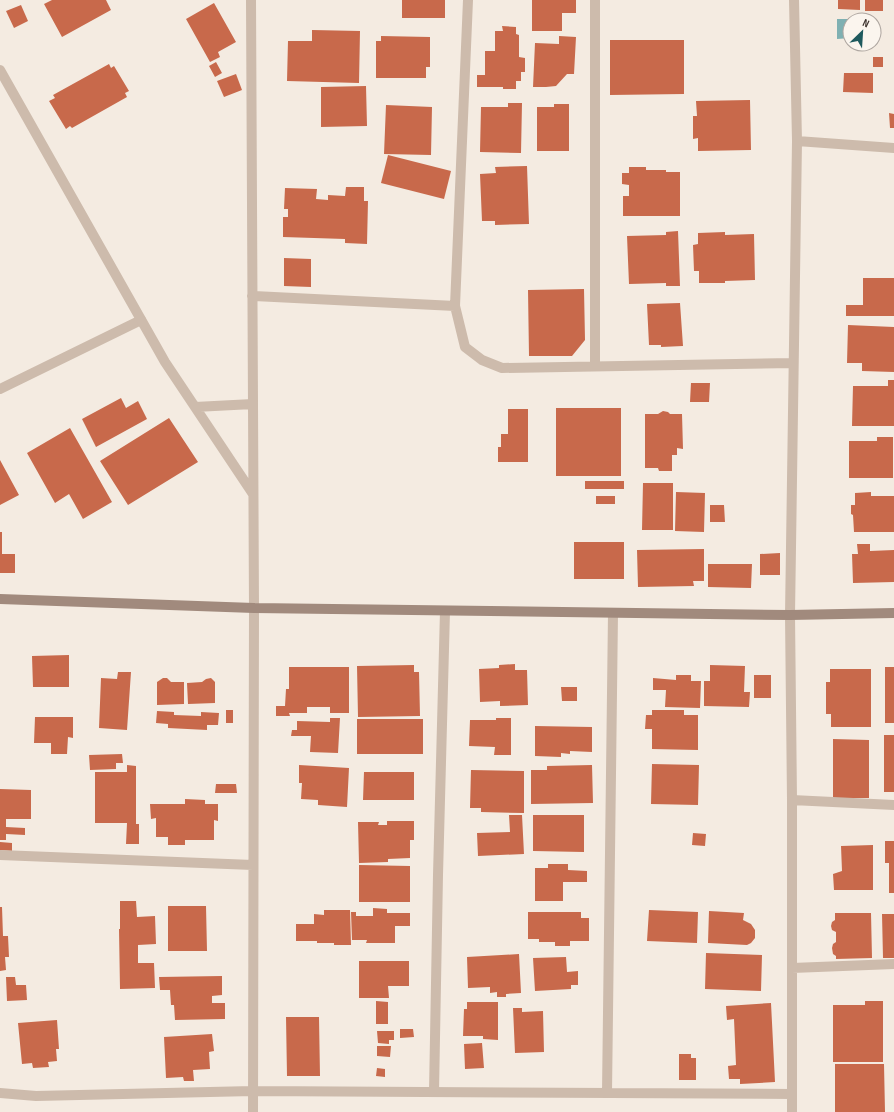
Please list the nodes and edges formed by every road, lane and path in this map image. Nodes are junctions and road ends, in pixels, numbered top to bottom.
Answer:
1 (251, 0) edge
2 (468, 0) edge
3 (595, 0) edge
4 (794, 0) edge
5 (0, 70) edge
6 (796, 141) junction
7 (894, 148) edge
8 (252, 296) junction
9 (454, 306) junction
10 (141, 320) junction
11 (793, 363) junction
12 (595, 366) junction
13 (0, 390) edge
14 (253, 404) junction
15 (195, 406) junction
16 (253, 494) junction
17 (0, 599) edge
18 (254, 608) junction
19 (445, 611) junction
20 (894, 612) edge
21 (613, 613) junction
22 (790, 615) junction
23 (792, 800) junction
24 (894, 805) edge
25 (0, 855) edge
26 (253, 865) junction
27 (894, 964) edge
28 (792, 968) junction
29 (253, 1091) junction
30 (434, 1092) junction
31 (0, 1093) edge
32 (607, 1093) junction
33 (792, 1094) junction
34 (253, 1112) edge
35 (792, 1112) edge

1 - 8 street
2 - 9 street
3 - 12 street
4 - 6 street
5 - 10 street
6 - 7 street
6 - 11 street
8 - 9 street
8 - 14 street
9 - 12 street
10 - 13 street
10 - 15 street
11 - 12 street
11 - 22 street
14 - 15 street
14 - 16 street
15 - 16 street
16 - 18 street
17 - 18 street
18 - 19 street
18 - 26 street
19 - 21 street
19 - 30 street
20 - 22 street
21 - 22 street
21 - 32 street
22 - 23 street
23 - 24 street
23 - 28 street
25 - 26 street
26 - 29 street
27 - 28 street
28 - 33 street
29 - 30 street
29 - 31 street
29 - 34 street
30 - 32 street
32 - 33 street
33 - 35 street

